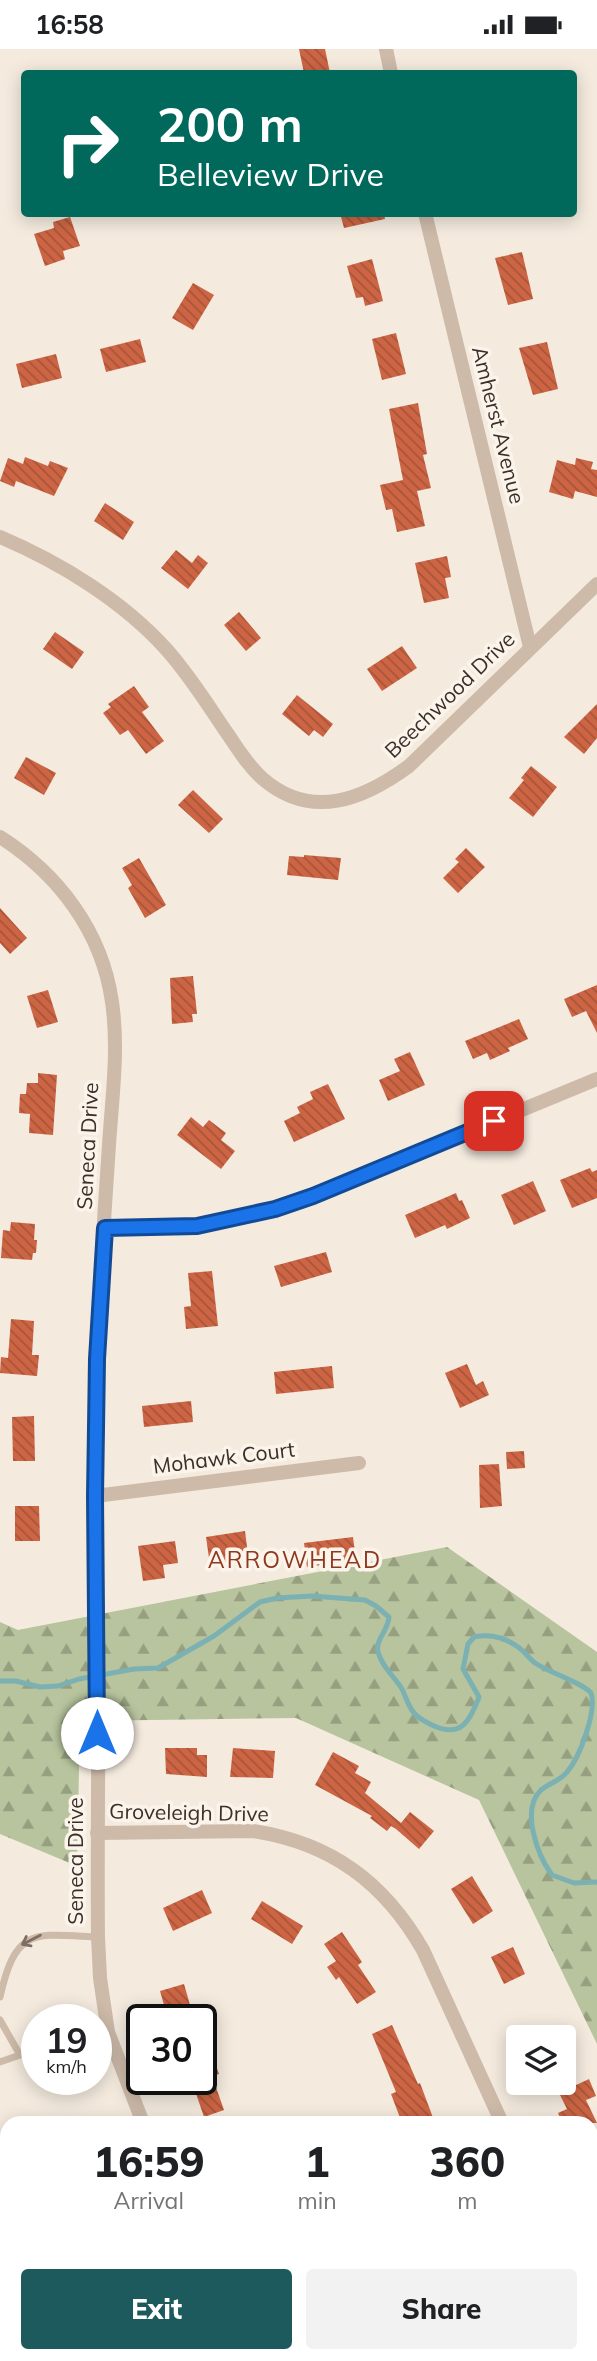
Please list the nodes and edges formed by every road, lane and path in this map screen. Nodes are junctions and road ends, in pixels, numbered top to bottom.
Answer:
1 (386, 49) edge
2 (390, 70) edge
3 (426, 217) edge
4 (0, 537) edge
5 (597, 584) edge
6 (530, 647) junction
7 (0, 837) edge
8 (597, 1079) edge
9 (105, 1228) junction
10 (359, 1463) dead end
11 (95, 1496) junction
12 (97, 1833) junction
13 (98, 1937) junction
14 (0, 1997) edge
15 (101, 2004) edge
16 (0, 2020) edge
17 (20, 2055) joint
18 (112, 2055) edge
19 (0, 2062) edge
20 (140, 2116) edge
21 (499, 2116) edge

1 - 2 street
3 - 6 street, Amherst Avenue
4 - 6 street, Beechwood Drive
5 - 6 street, Beechwood Drive
7 - 9 street, Seneca Drive
8 - 9 street
9 - 11 street, Seneca Drive
10 - 11 street, Mohawk Court
11 - 12 street, Seneca Drive
12 - 13 street, Seneca Drive
12 - 21 street, Groveleigh Drive
13 -> 14 lane
13 - 15 street, Seneca Drive
16 - 17 lane
17 - 19 lane
18 - 20 street, Seneca Drive

